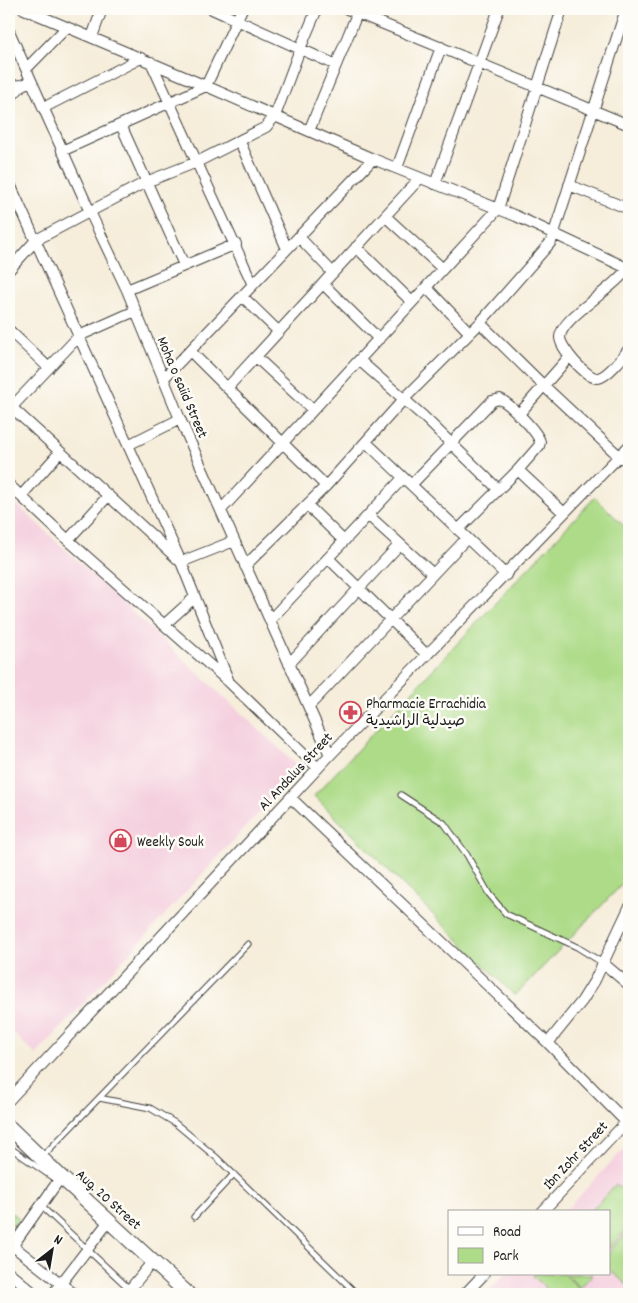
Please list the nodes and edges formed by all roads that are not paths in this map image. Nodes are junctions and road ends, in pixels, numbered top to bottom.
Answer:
1 (24, 9) edge
2 (102, 9) edge
3 (212, 9) edge
4 (242, 9) edge
5 (318, 9) edge
6 (347, 9) edge
7 (499, 9) edge
8 (562, 9) edge
9 (626, 9) edge
10 (358, 11) edge
11 (237, 20) junction
12 (67, 27) junction
13 (9, 31) edge
14 (92, 37) junction
15 (441, 48) junction
16 (300, 49) junction
17 (146, 60) junction
18 (479, 63) junction
19 (336, 65) junction
20 (26, 70) junction
21 (26, 83) junction
22 (9, 86) edge
23 (206, 86) junction
24 (537, 88) junction
25 (9, 99) edge
26 (170, 102) junction
27 (43, 108) junction
28 (594, 110) junction
29 (275, 116) junction
30 (121, 125) junction
31 (629, 125) edge
32 (309, 131) junction
33 (240, 142) junction
34 (62, 151) junction
35 (373, 159) junction
36 (197, 162) junction
37 (397, 168) junction
38 (420, 178) junction
39 (9, 182) edge
40 (146, 182) junction
41 (435, 184) junction
42 (569, 184) junction
43 (498, 209) junction
44 (629, 210) edge
45 (90, 212) junction
46 (385, 216) junction
47 (553, 234) junction
48 (299, 237) junction
49 (36, 240) junction
50 (236, 244) junction
51 (356, 247) junction
52 (287, 249) junction
53 (184, 265) junction
54 (10, 266) edge
55 (629, 268) edge
56 (443, 269) junction
57 (333, 273) junction
58 (323, 284) junction
59 (253, 285) junction
60 (426, 288) junction
61 (127, 290) junction
62 (242, 296) junction
63 (412, 302) junction
64 (135, 311) junction
65 (480, 323) junction
66 (9, 330) edge
67 (279, 332) junction
68 (470, 333) junction
69 (79, 336) junction
70 (379, 339) junction
71 (190, 351) junction
72 (628, 354) edge
73 (570, 356) junction
74 (256, 357) junction
75 (359, 360) junction
76 (49, 368) junction
77 (163, 379) junction
78 (544, 386) junction
79 (227, 388) junction
80 (404, 400) junction
81 (10, 408) edge
82 (313, 410) junction
83 (518, 415) junction
84 (180, 419) junction
85 (366, 442) junction
86 (282, 443) junction
87 (451, 444) junction
88 (128, 445) junction
89 (629, 446) edge
90 (60, 452) junction
91 (624, 459) edge
92 (518, 470) junction
93 (407, 482) junction
94 (9, 485) edge
95 (326, 486) junction
96 (498, 489) junction
97 (21, 496) junction
98 (108, 496) junction
99 (307, 505) junction
100 (221, 510) junction
101 (564, 514) junction
102 (368, 515) junction
103 (458, 530) junction
104 (467, 538) junction
105 (68, 540) junction
106 (234, 541) junction
107 (344, 541) junction
108 (400, 544) junction
109 (328, 558) junction
110 (181, 562) junction
111 (246, 566) junction
112 (433, 574) junction
113 (506, 574) junction
114 (359, 588) junction
115 (195, 597) junction
116 (391, 619) junction
117 (270, 620) junction
118 (164, 625) junction
119 (427, 655) junction
120 (289, 664) junction
121 (229, 682) junction
122 (308, 706) junction
123 (330, 755) junction
124 (318, 768) junction
125 (401, 795) dead end
126 (291, 798) junction
127 (629, 908) edge
128 (248, 944) dead end
129 (603, 963) junction
130 (629, 985) edge
131 (548, 1043) junction
132 (10, 1096) edge
133 (99, 1098) junction
134 (628, 1120) edge
135 (9, 1128) edge
136 (9, 1147) edge
137 (41, 1159) junction
138 (234, 1174) junction
139 (59, 1179) junction
140 (40, 1206) junction
141 (544, 1210) edge
142 (194, 1217) dead end
143 (109, 1220) junction
144 (11, 1248) edge
145 (87, 1249) junction
146 (152, 1261) junction
147 (9, 1272) edge
148 (482, 1276) edge
149 (60, 1284) junction
150 (130, 1293) edge
151 (35, 1294) edge
152 (52, 1294) edge
153 (74, 1294) edge
154 (188, 1294) edge
155 (357, 1294) edge
156 (465, 1294) edge

1 - 12 street
2 - 14 street
3 - 11 street
4 - 11 street
5 - 16 street
6 - 10 street
7 - 18 street
8 - 24 street
9 - 28 street
10 - 15 street
10 - 19 street
11 - 16 street
11 - 23 street
12 - 14 street
12 - 20 street
13 - 20 street, Moha o saiid Street
14 - 17 street
15 - 18 street
15 - 37 street
16 - 19 street
16 - 29 street
17 - 23 street
17 - 26 street
17 - 27 street
18 - 24 street
18 - 41 street
19 - 32 street
20 - 21 street, Moha o saiid Street
21 - 22 street
21 - 25 street
21 - 27 street, Moha o saiid Street
23 - 26 street
23 - 29 street
24 - 28 street
24 - 43 street
26 - 30 street
26 - 36 street
27 - 34 street, Moha o saiid Street
28 - 31 street
28 - 42 street
29 - 32 street
29 - 33 street
30 - 34 street
30 - 40 street
32 - 35 street
33 - 36 street
33 - 52 street
34 - 45 street, Moha o saiid Street
35 - 37 street
35 - 48 street
36 - 40 street
36 - 50 street
37 - 38 street
38 - 41 street
38 - 46 street
39 - 49 street
40 - 45 street
40 - 53 street
41 - 43 street
42 - 44 street
42 - 47 street
43 - 47 street
43 - 56 street
45 - 49 street
45 - 61 street, Moha o saiid Street
46 - 51 street
46 - 56 street
47 - 55 street
47 - 65 street
48 - 52 street
48 - 57 street
49 - 54 street
49 - 69 street
50 - 53 street
50 - 59 street
51 - 57 street
51 - 63 street
52 - 59 street
53 - 61 street
55 - 73 street
56 - 60 street
57 - 58 street
58 - 67 street
58 - 70 street
59 - 62 street
60 - 63 street
60 - 68 street
61 - 64 street, Moha o saiid Street
62 - 67 street
62 - 71 street
63 - 70 street
64 - 69 street
64 - 77 street, Moha o saiid Street
65 - 68 street
65 - 78 street
66 - 76 street
67 - 74 street
68 - 80 street
69 - 76 street
69 - 88 street
70 - 75 street
71 - 77 street
71 - 79 street
72 - 73 street
73 - 78 street
74 - 79 street
74 - 82 street
75 - 80 street
75 - 82 street
76 - 81 street
77 - 84 street, Moha o saiid Street
78 - 83 street
78 - 91 street
79 - 86 street
80 - 85 street
80 - 87 street
81 - 90 street
82 - 86 street
83 - 87 street
83 - 92 street
84 - 88 street
84 - 100 street, Moha o saiid Street
85 - 93 street
85 - 95 street
86 - 95 street
86 - 100 street
87 - 93 street
87 - 96 street
88 - 110 street
89 - 91 street, Al Andalus Street
90 - 97 street
90 - 98 street
91 - 101 street, Al Andalus Street
92 - 96 street
92 - 101 street
93 - 102 street
93 - 103 street
94 - 97 street
95 - 99 street
96 - 103 street
97 - 105 street
98 - 105 street
98 - 110 street
99 - 107 street
99 - 111 street
100 - 106 street, Moha o saiid Street
101 - 113 street, Al Andalus Street
102 - 107 street
102 - 108 street
103 - 104 street
104 - 112 street
104 - 113 street
105 - 118 street
106 - 110 street
106 - 111 street, Moha o saiid Street
107 - 109 street
108 - 112 street
108 - 114 street
109 - 114 street
109 - 117 street
110 - 115 street
111 - 117 street, Moha o saiid Street
112 - 116 street
113 - 119 street, Al Andalus Street
114 - 116 street
114 - 120 street
115 - 118 street
115 - 121 street
116 - 119 street
116 - 122 street
117 - 120 street, Moha o saiid Street
118 - 121 street
119 - 123 street, Al Andalus Street
120 - 122 street, Moha o saiid Street
121 - 124 street
122 - 123 street, Moha o saiid Street
123 - 124 street, Al Andalus Street
124 - 126 street, Al Andalus Street
125 - 129 lane
126 - 131 street
126 - 132 street, Al Andalus Street
127 - 129 street
128 - 133 lane
129 - 130 street
129 - 131 street
131 - 134 street
133 - 137 lane
133 - 138 lane
134 - 141 street, Ibn Zohr Street
135 - 137 main road, Aug. 20 Street
136 - 139 lane
137 - 139 main road, Aug. 20 Street
138 - 142 lane
138 - 155 lane
139 - 140 street
139 - 143 main road, Aug. 20 Street
140 - 144 street
140 - 145 lane
143 - 145 street
143 - 146 main road, Aug. 20 Street
144 - 149 street
145 - 149 street
145 - 150 lane
146 - 150 street
146 - 154 main road, Aug. 20 Street
147 - 151 street
148 - 156 street
149 - 152 street
149 - 153 street

